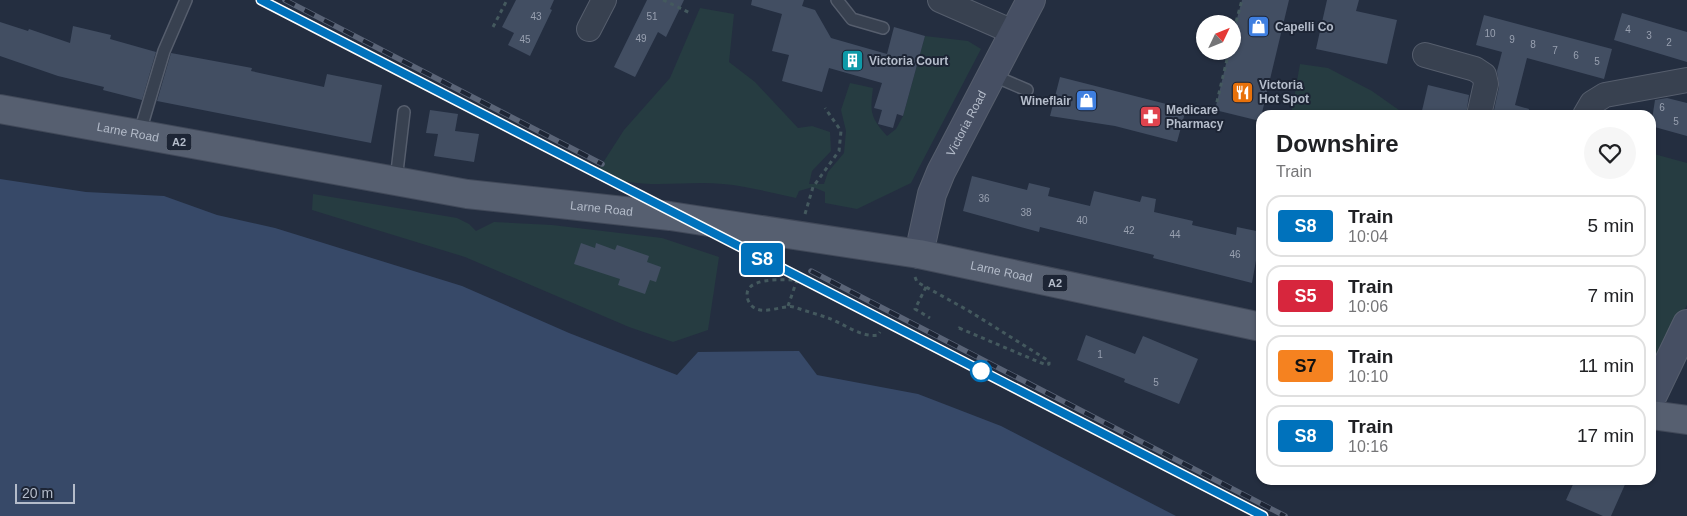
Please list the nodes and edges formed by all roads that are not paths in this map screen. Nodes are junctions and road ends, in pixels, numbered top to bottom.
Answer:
1 (186, 0) edge
2 (604, 0) edge
3 (837, 0) edge
4 (940, 0) edge
5 (1030, 0) edge
6 (882, 28) dead end
7 (589, 29) dead end
8 (1013, 32) junction
9 (1425, 56) dead end
10 (990, 75) junction
11 (1687, 80) edge
12 (1027, 90) dead end
13 (0, 109) edge
14 (1480, 110) edge
15 (1588, 110) edge
16 (404, 112) dead end
17 (139, 135) junction
18 (396, 180) junction
19 (917, 254) junction
20 (1687, 324) edge
21 (1256, 326) edge
22 (1656, 389) edge
23 (1656, 416) edge
24 (1687, 420) edge

1 - 17 lane
2 - 7 street
3 - 6 lane
4 - 8 street
5 - 8 street, Victoria Road
8 - 10 street, Victoria Road
9 - 14 street
10 - 12 lane
10 - 19 street, Victoria Road
11 - 15 street
13 - 17 main road, Larne Road / A2
16 - 18 lane
17 - 18 main road, Larne Road / A2
18 - 19 main road, Larne Road / A2
19 - 21 main road, Larne Road / A2
20 - 22 street
23 - 24 main road

